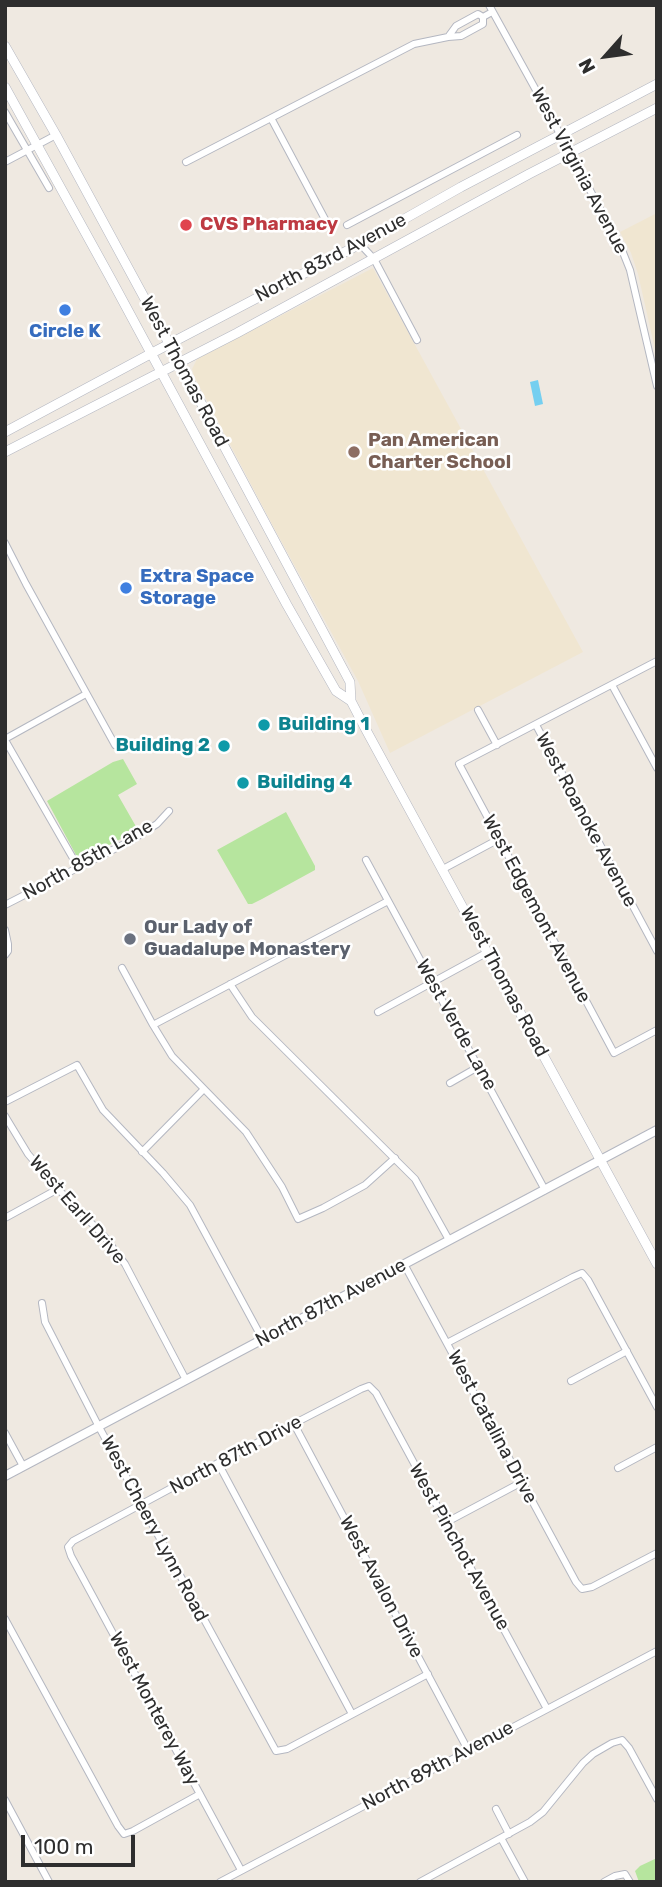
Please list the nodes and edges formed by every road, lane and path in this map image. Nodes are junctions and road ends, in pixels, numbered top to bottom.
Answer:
1 (490, 9) edge
2 (483, 17) junction
3 (448, 37) junction
4 (5, 46) edge
5 (657, 84) edge
6 (5, 87) edge
7 (657, 108) edge
8 (5, 112) edge
9 (271, 118) junction
10 (561, 134) junction
11 (56, 135) junction
12 (517, 135) dead end
13 (37, 145) junction
14 (27, 150) junction
15 (570, 153) junction
16 (5, 162) edge
17 (186, 162) dead end
18 (48, 188) dead end
19 (327, 223) dead end
20 (347, 225) dead end
21 (360, 244) junction
22 (374, 259) junction
23 (417, 340) dead end
24 (169, 343) junction
25 (152, 353) junction
26 (179, 362) junction
27 (162, 371) junction
28 (657, 386) edge
29 (5, 432) edge
30 (5, 452) edge
31 (273, 537) junction
32 (5, 543) edge
33 (256, 546) junction
34 (657, 661) edge
35 (612, 685) junction
36 (86, 694) junction
37 (351, 701) junction
38 (478, 710) dead end
39 (536, 725) junction
40 (5, 739) edge
41 (115, 746) dead end
42 (497, 746) junction
43 (657, 768) edge
44 (169, 811) dead end
45 (499, 839) junction
46 (366, 860) dead end
47 (78, 867) junction
48 (443, 869) junction
49 (388, 901) junction
50 (5, 905) edge
51 (5, 929) edge
52 (657, 951) edge
53 (7, 953) edge
54 (488, 953) junction
55 (122, 968) dead end
56 (432, 982) junction
57 (230, 984) junction
58 (377, 1012) dead end
59 (153, 1025) junction
60 (657, 1030) edge
61 (478, 1067) junction
62 (450, 1083) dead end
63 (204, 1090) junction
64 (5, 1102) edge
65 (5, 1116) edge
66 (657, 1130) edge
67 (142, 1152) junction
68 (396, 1158) junction
69 (601, 1160) junction
70 (58, 1189) junction
71 (545, 1190) junction
72 (5, 1218) edge
73 (449, 1240) junction
74 (404, 1264) junction
75 (657, 1264) edge
76 (42, 1303) dead end
77 (262, 1340) junction
78 (447, 1343) junction
79 (627, 1351) junction
80 (186, 1380) junction
81 (571, 1381) dead end
82 (369, 1386) joint
83 (657, 1407) edge
84 (294, 1424) junction
85 (99, 1427) junction
86 (5, 1433) edge
87 (657, 1447) edge
88 (218, 1463) junction
89 (23, 1466) junction
90 (618, 1468) dead end
91 (5, 1476) edge
92 (522, 1482) junction
93 (141, 1505) junction
94 (445, 1523) junction
95 (68, 1547) joint
96 (657, 1553) edge
97 (5, 1619) edge
98 (657, 1650) edge
99 (428, 1674) junction
100 (547, 1709) junction
101 (352, 1714) junction
102 (468, 1750) junction
103 (200, 1794) junction
104 (657, 1798) edge
105 (5, 1800) edge
106 (496, 1809) dead end
107 (509, 1834) junction
108 (501, 1838) junction
109 (241, 1870) junction
110 (49, 1882) edge
111 (220, 1882) edge
112 (420, 1882) edge
113 (525, 1882) edge
114 (604, 1882) edge
115 (630, 1882) edge

1 - 2 street
1 - 10 street, West Virginia Avenue
2 - 3 street
2 - 3 street
3 - 9 street
4 - 11 main road, West Thomas Road
5 - 10 main road, North 83rd Avenue
6 - 13 main road, West Thomas Road
7 - 15 main road, North 83rd Avenue
8 - 14 street
9 - 17 street
9 - 19 street
10 - 15 street, West Virginia Avenue
10 - 21 main road, North 83rd Avenue
11 - 13 street
11 - 24 main road, West Thomas Road
12 - 20 street
13 - 14 street
13 - 25 main road, West Thomas Road
14 - 16 street
14 - 18 street
15 - 22 main road, North 83rd Avenue
15 - 28 street, West Virginia Avenue
21 - 22 street
21 - 24 main road, North 83rd Avenue
22 - 23 street
22 - 26 main road, North 83rd Avenue
24 - 25 main road, North 83rd Avenue
24 - 26 main road, West Thomas Road
25 - 27 main road, West Thomas Road
25 - 29 main road, North 83rd Avenue
26 - 27 main road, North 83rd Avenue
26 - 31 main road, West Thomas Road
27 - 30 main road, North 83rd Avenue
27 - 33 main road, West Thomas Road
31 - 33 main road
31 - 37 main road, West Thomas Road
32 - 36 street
33 - 37 main road, West Thomas Road
34 - 35 street
35 - 39 street
35 - 43 street
36 - 40 street
36 - 41 street
37 - 48 main road, West Thomas Road
38 - 42 street
39 - 42 street
39 - 52 street, West Roanoke Avenue
40 - 47 street
42 - 45 street, West Edgemont Avenue
44 - 47 street, North 85th Lane
45 - 48 street
45 - 60 street, West Edgemont Avenue
46 - 49 street, West Verde Lane
47 - 50 street, North 85th Lane
48 - 54 main road, West Thomas Road
49 - 56 street, West Verde Lane
49 - 57 street
51 - 53 street
54 - 56 street
54 - 69 main road, West Thomas Road
55 - 59 street
56 - 58 street
56 - 61 street, West Verde Lane
57 - 59 street
57 - 68 street
59 - 63 street
61 - 62 street
61 - 71 street, West Verde Lane
63 - 67 street
63 - 68 street
64 - 67 street
65 - 70 street, West Earll Drive
66 - 69 street, North 87th Avenue
67 - 77 street
68 - 73 street
69 - 71 street, North 87th Avenue
69 - 75 main road, West Thomas Road
70 - 72 street
70 - 80 street, West Earll Drive
71 - 73 street, North 87th Avenue
73 - 74 street, North 87th Avenue
74 - 77 street, North 87th Avenue
74 - 78 street, West Catalina Drive
76 - 85 street, West Cheery Lynn Road
77 - 80 street, North 87th Avenue
78 - 79 street
78 - 92 street, West Catalina Drive
79 - 81 street
79 - 83 street
80 - 85 street, North 87th Avenue
82 - 84 street, North 87th Drive
82 - 94 street, West Pinchot Avenue
84 - 88 street, North 87th Drive
84 - 99 street, West Avalon Drive
85 - 89 street, North 87th Avenue
85 - 93 street, West Cheery Lynn Road
86 - 89 street
87 - 90 street
88 - 93 street, North 87th Drive
88 - 101 street
89 - 91 street, North 87th Avenue
92 - 94 street
92 - 96 street, West Catalina Drive
93 - 95 street, North 87th Drive
93 - 101 street, West Cheery Lynn Road
94 - 100 street, West Pinchot Avenue
95 - 103 street, West Monterey Way
97 - 103 street
98 - 100 street, North 89th Avenue
99 - 101 street
99 - 102 street, West Avalon Drive
100 - 102 street, North 89th Avenue
102 - 109 street, North 89th Avenue
103 - 109 street, West Monterey Way
104 - 107 street
105 - 110 street
106 - 107 street
107 - 108 street
108 - 112 street
108 - 113 street
109 - 111 street, North 89th Avenue
114 - 115 street

